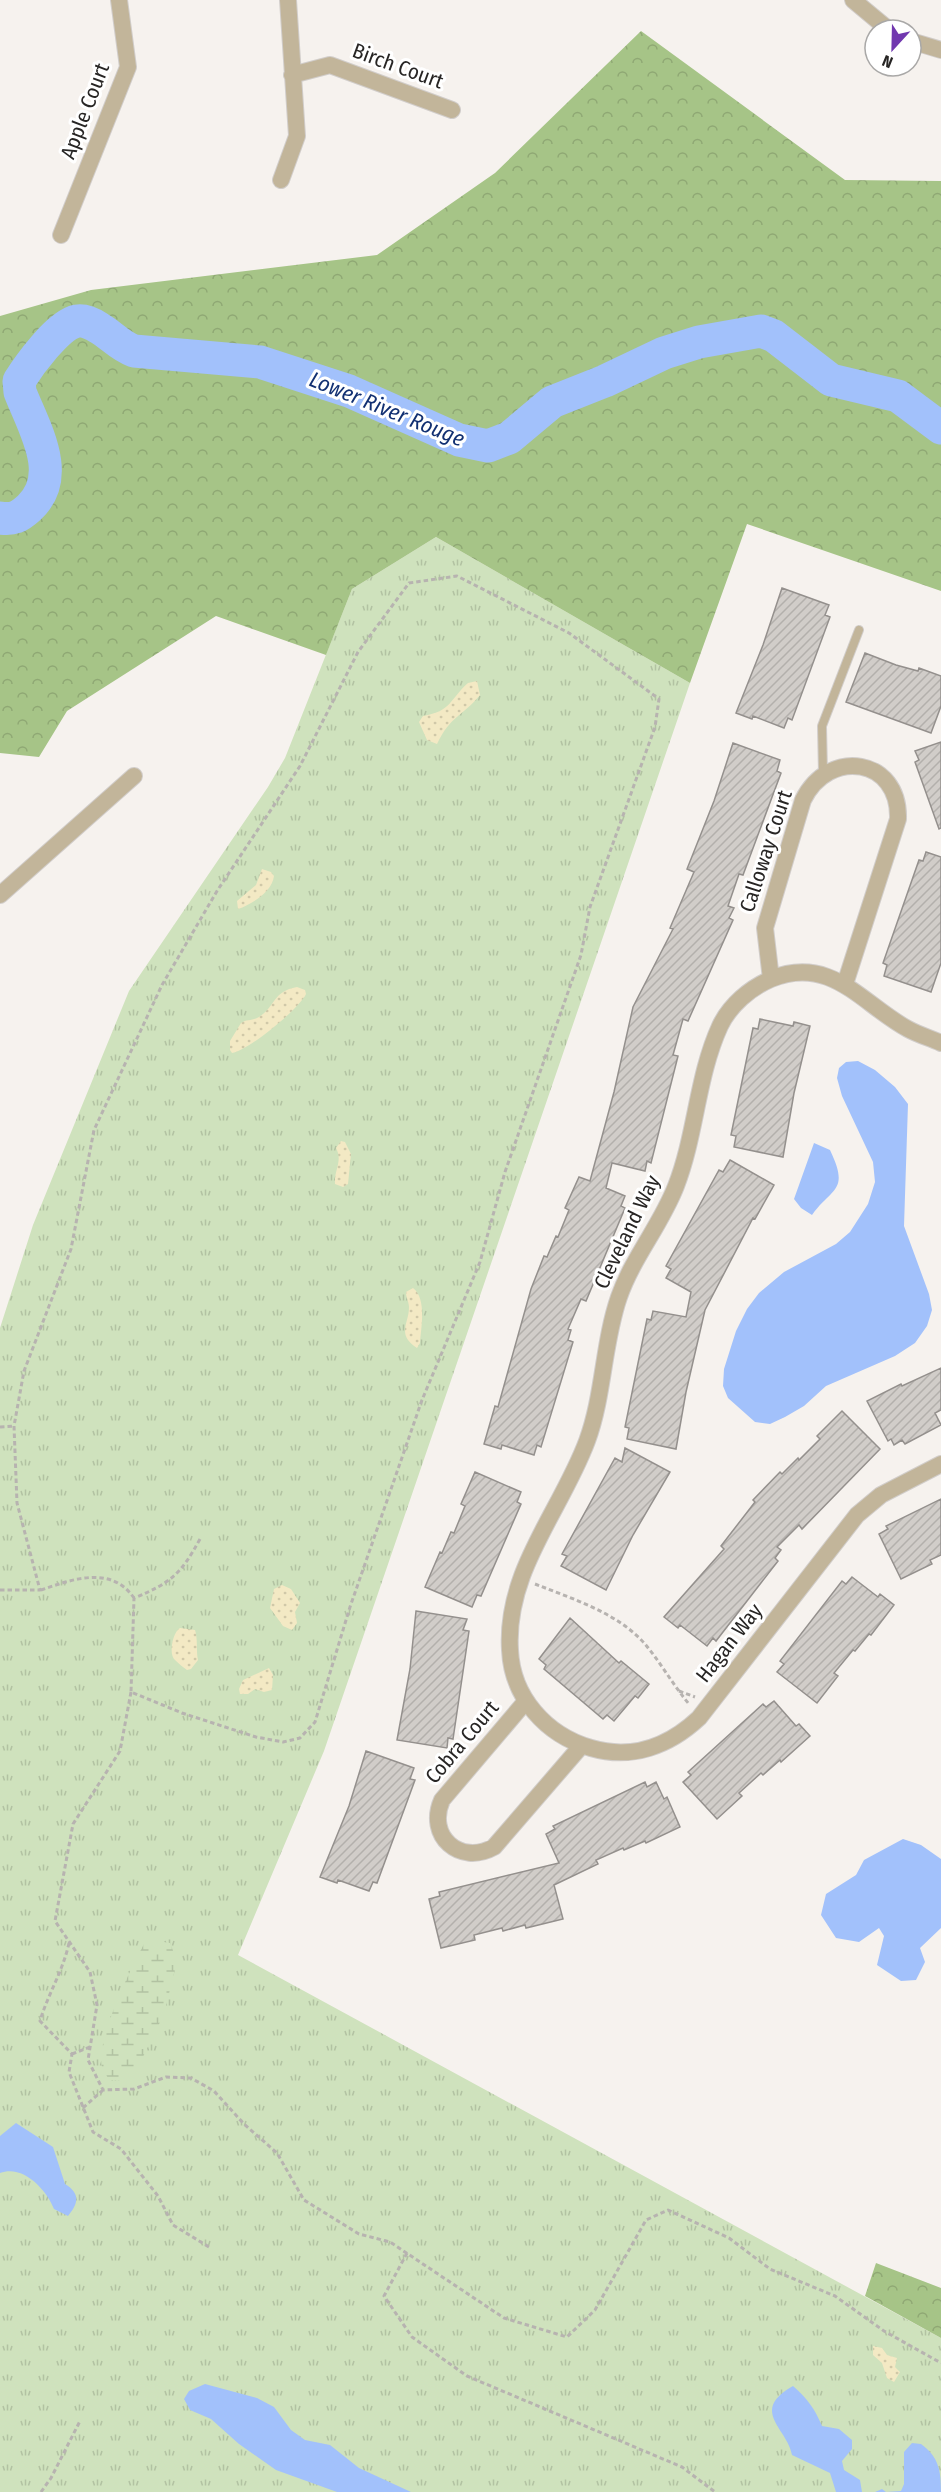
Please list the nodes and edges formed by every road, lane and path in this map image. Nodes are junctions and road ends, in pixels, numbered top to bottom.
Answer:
1 (119, 0) edge
2 (288, 0) edge
3 (853, 0) edge
4 (875, 18) edge
5 (923, 45) edge
6 (941, 50) edge
7 (292, 75) junction
8 (453, 110) dead end
9 (281, 180) dead end
10 (61, 235) dead end
11 (859, 630) dead end
12 (823, 774) junction
13 (134, 776) dead end
14 (0, 895) edge
15 (771, 979) junction
16 (844, 984) junction
17 (941, 1043) edge
18 (14, 1426) junction
19 (0, 1427) edge
20 (941, 1464) edge
21 (200, 1539) dead end
22 (521, 1579) junction
23 (0, 1590) edge
24 (40, 1590) junction
25 (134, 1598) junction
26 (677, 1690) junction
27 (131, 1692) junction
28 (697, 1698) dead end
29 (526, 1701) junction
30 (699, 1718) junction
31 (582, 1745) junction
32 (69, 1942) junction
33 (90, 2047) junction
34 (72, 2054) junction
35 (103, 2090) junction
36 (83, 2108) junction
37 (209, 2247) dead end
38 (407, 2253) junction
39 (941, 2363) edge
40 (80, 2421) dead end
41 (41, 2492) edge
42 (715, 2492) edge

1 - 10 street, Apple Court
2 - 7 street
3 - 4 street
5 - 6 street
7 - 8 street, Birch Court
7 - 9 street
11 - 12 lane
12 - 15 street, Calloway Court
12 - 16 street
13 - 14 street
15 - 16 street, Cleveland Way
15 - 22 street, Cleveland Way
16 - 17 street, Cleveland Way
18 - 19 path
18 - 24 path
18 - 27 path
20 - 30 street, Hagan Way
21 - 25 path
22 - 26 path
22 - 29 street, Cleveland Way
23 - 24 path
24 - 25 path
25 - 27 path
26 - 28 path
26 - 30 path
27 - 32 path
29 - 31 street, Hagan Way
29 - 31 street, Cobra Court
30 - 31 street, Hagan Way
32 - 33 path
32 - 34 path
33 - 34 path
33 - 35 path
34 - 36 path
35 - 36 path
35 - 38 path
36 - 37 path
38 - 39 path
38 - 42 path
40 - 41 path

